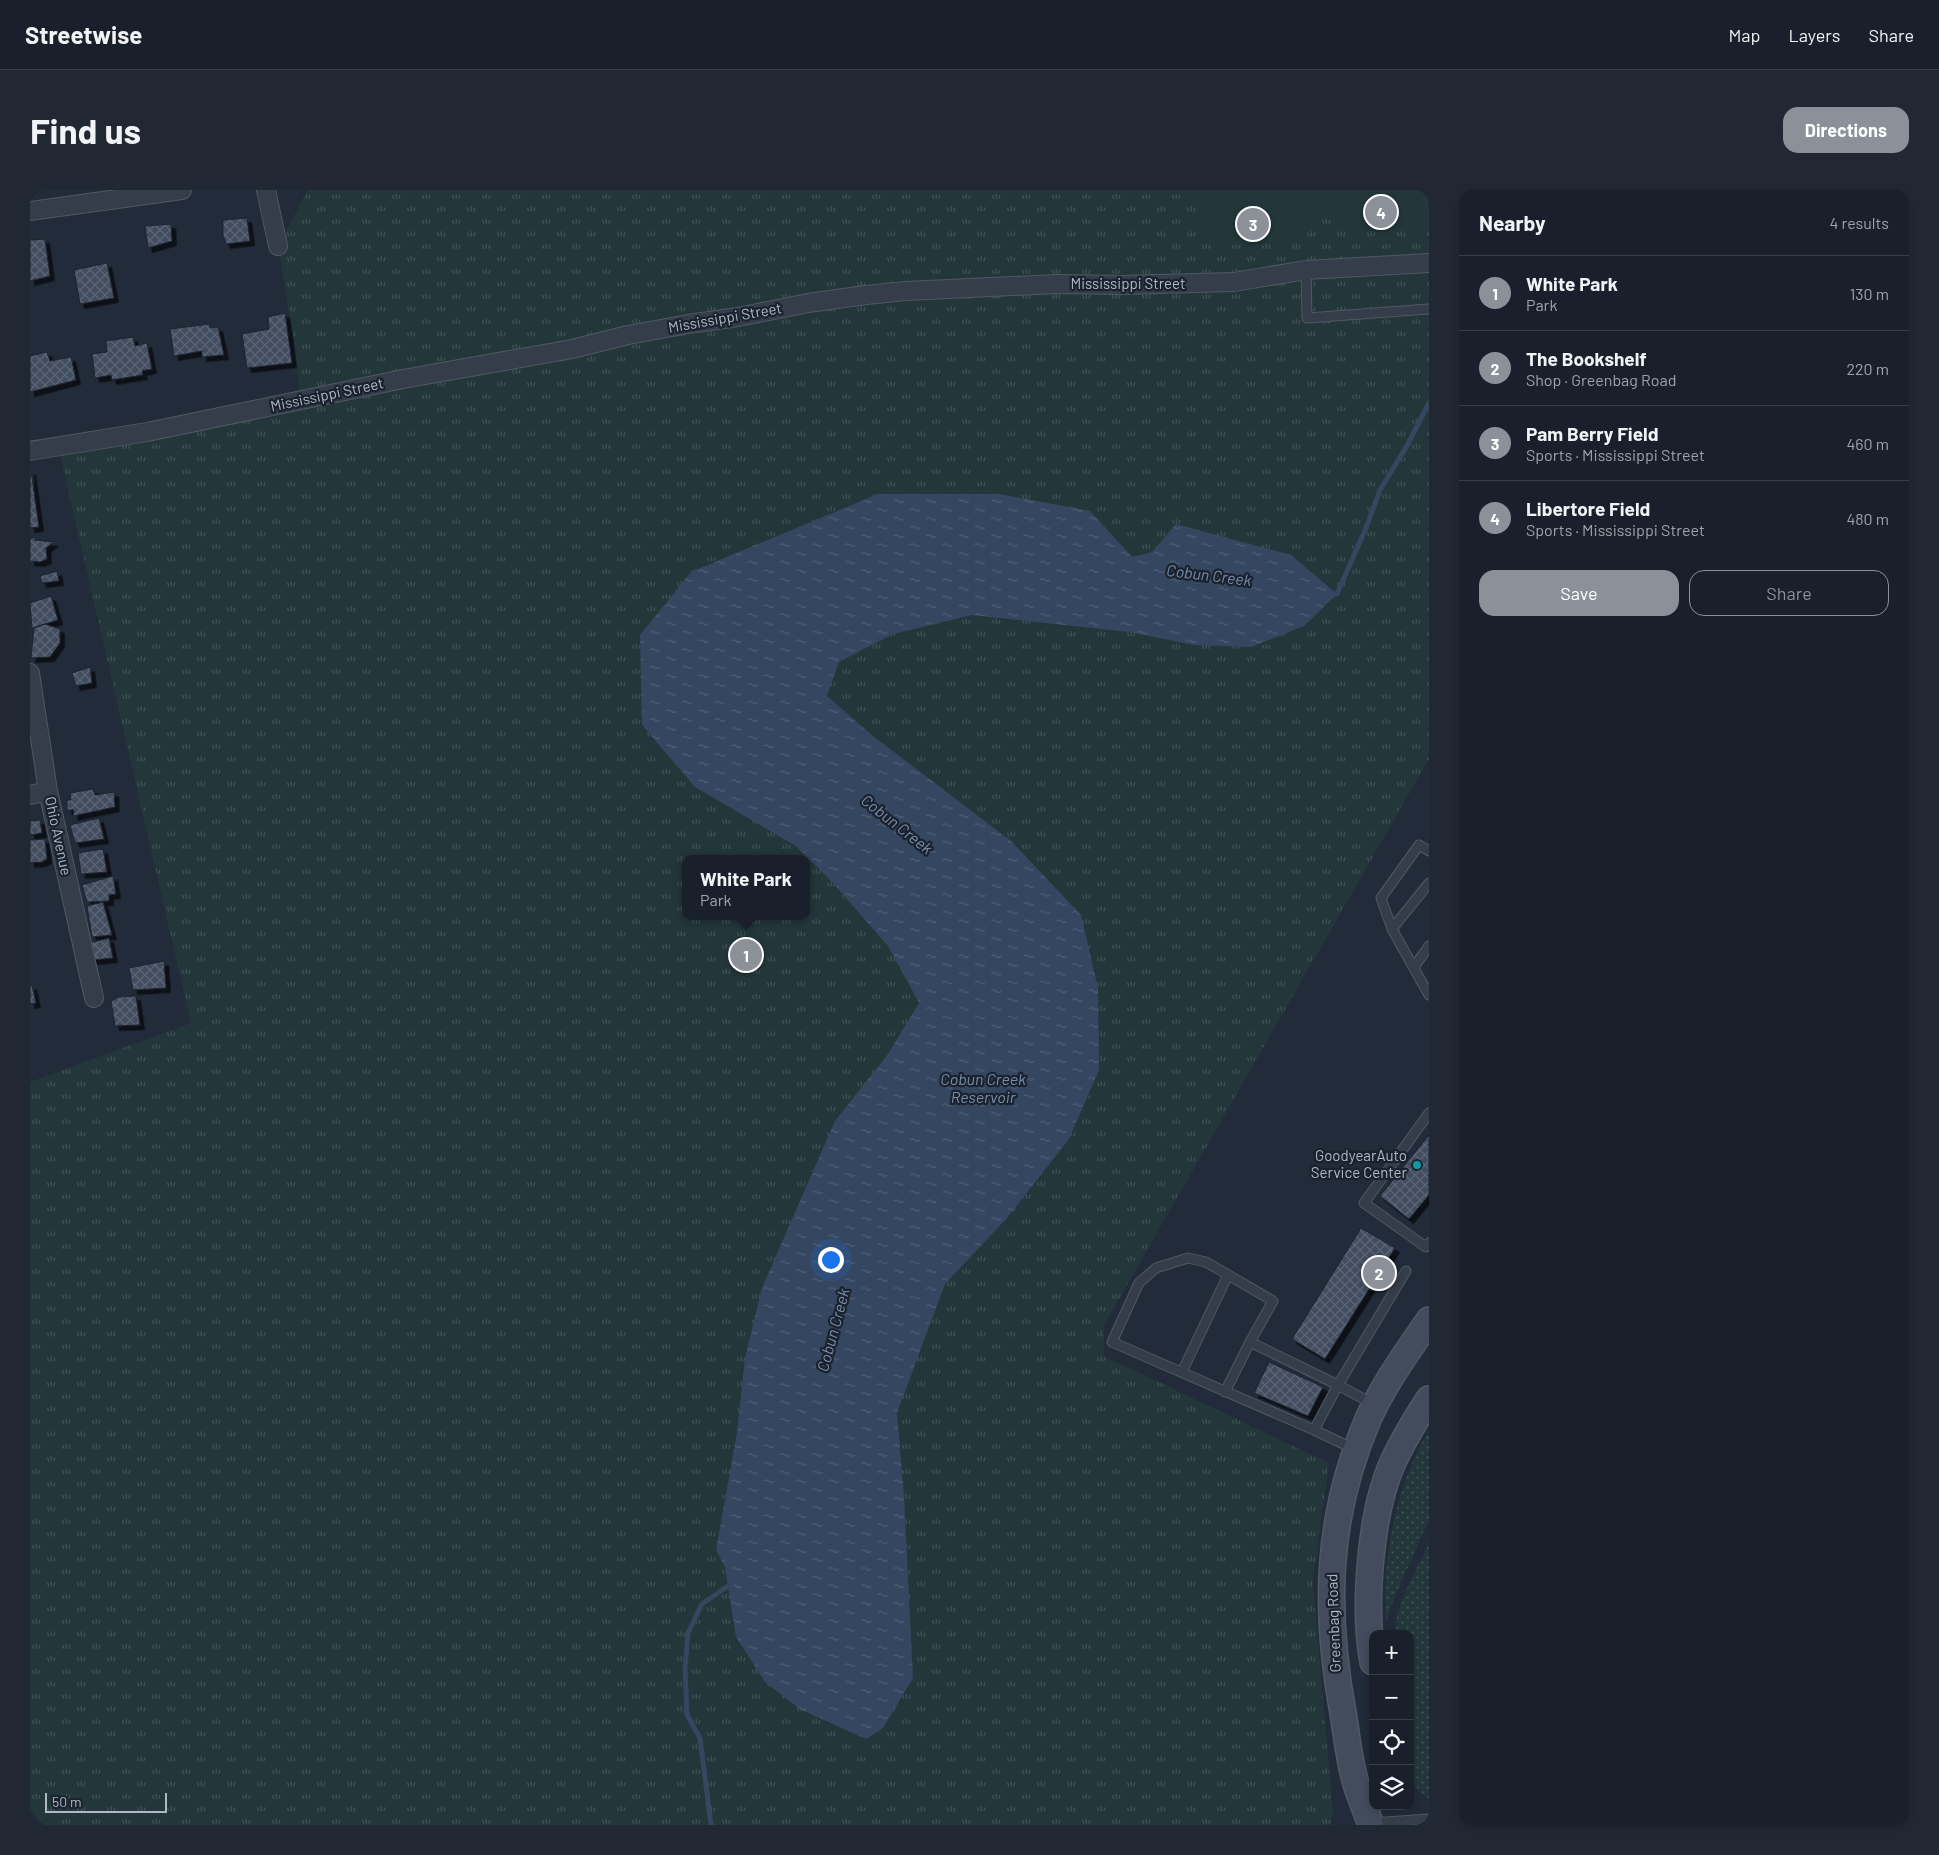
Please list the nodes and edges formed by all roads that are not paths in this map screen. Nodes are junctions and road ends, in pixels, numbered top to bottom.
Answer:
1 (182, 190) edge
2 (266, 190) edge
3 (64, 198) edge
4 (30, 211) edge
5 (278, 246) dead end
6 (1429, 263) edge
7 (1306, 270) junction
8 (1429, 309) edge
9 (30, 451) edge
10 (30, 673) edge
11 (48, 791) junction
12 (30, 795) edge
13 (1429, 851) edge
14 (1429, 883) edge
15 (1392, 929) junction
16 (1429, 946) edge
17 (1414, 967) junction
18 (1429, 995) edge
19 (94, 998) dead end
20 (1429, 1112) edge
21 (1429, 1243) edge
22 (1406, 1272) dead end
23 (1228, 1275) junction
24 (1429, 1320) edge
25 (1250, 1342) junction
26 (1182, 1372) junction
27 (1338, 1385) junction
28 (1224, 1392) junction
29 (1429, 1399) edge
30 (1376, 1406) junction
31 (1314, 1430) junction
32 (1356, 1450) junction
33 (1370, 1630) edge
34 (1372, 1818) edge
35 (1429, 1819) edge

1 - 3 street
2 - 5 street
3 - 4 street
6 - 7 street, Mississippi Street
7 - 8 lane
7 - 9 street, Mississippi Street
10 - 11 street, Ohio Avenue
11 - 12 street
11 - 19 street, Ohio Avenue
13 - 15 lane
14 - 15 lane
15 - 17 lane
16 - 17 lane
17 - 18 lane
20 - 21 lane
22 - 27 lane
23 - 25 lane
23 - 26 lane
23 - 26 lane
24 - 30 main road, Greenbag Road
25 - 27 lane
25 - 28 lane
26 - 28 lane
27 - 30 lane
27 - 31 lane
28 - 31 lane
29 - 33 main road
30 - 32 main road, Greenbag Road
31 - 32 lane
32 - 34 main road, Greenbag Road
34 - 35 lane

